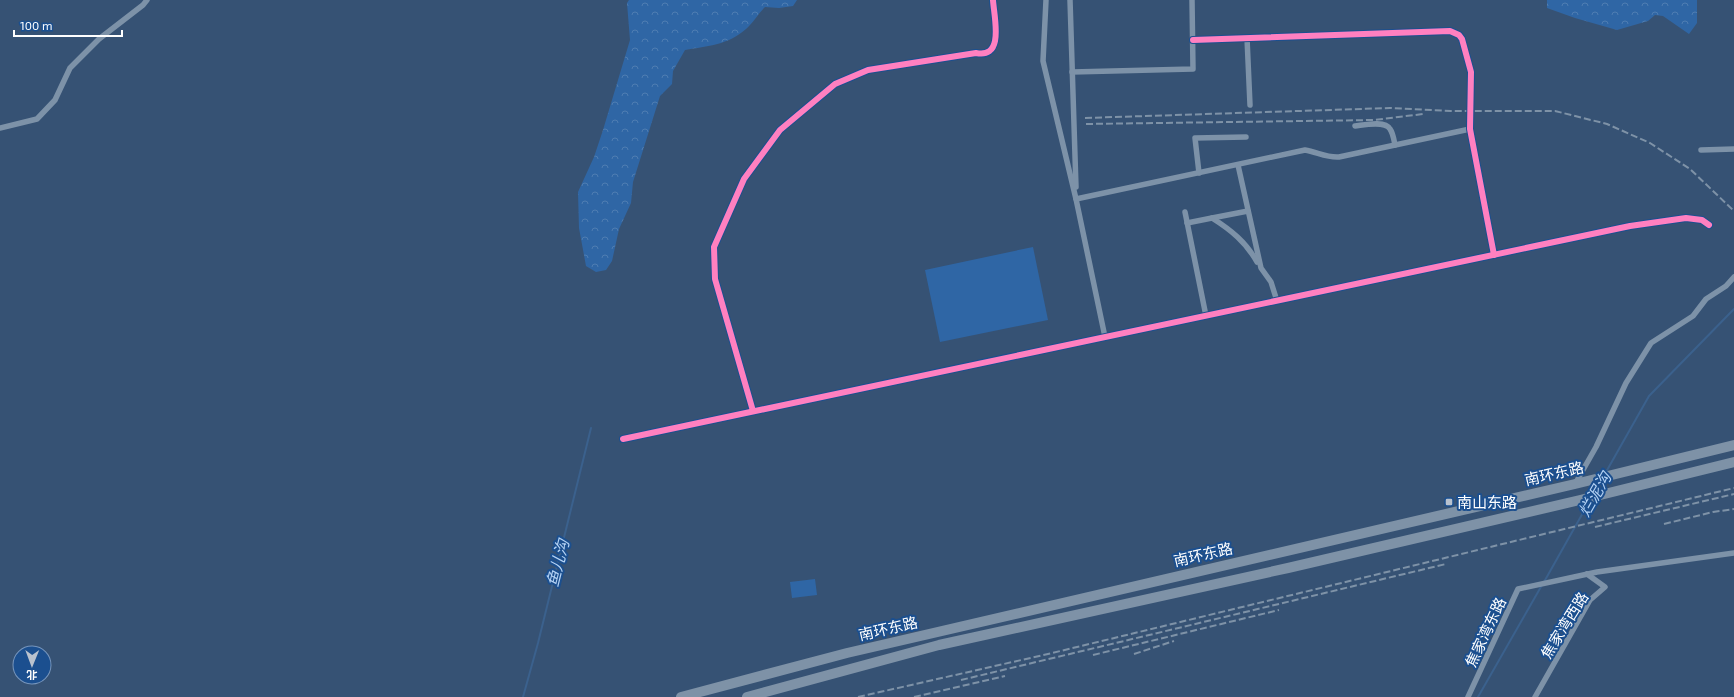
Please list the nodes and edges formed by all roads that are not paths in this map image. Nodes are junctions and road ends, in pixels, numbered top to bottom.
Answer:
1 (147, 0) edge
2 (993, 0) edge
3 (1046, 0) edge
4 (1070, 0) edge
5 (1192, 0) edge
6 (1247, 38) junction
7 (1193, 40) junction
8 (1072, 72) junction
9 (1250, 105) dead end
10 (1355, 126) dead end
11 (0, 128) edge
12 (1470, 129) junction
13 (1246, 137) dead end
14 (1395, 145) junction
15 (1734, 149) edge
16 (1701, 150) dead end
17 (1238, 164) junction
18 (1199, 173) junction
19 (1076, 200) junction
20 (1248, 211) junction
21 (1184, 212) dead end
22 (1212, 218) junction
23 (1187, 223) junction
24 (1709, 225) dead end
25 (1494, 255) junction
26 (1261, 268) junction
27 (1734, 277) edge
28 (1277, 301) junction
29 (1206, 316) junction
30 (1105, 337) junction
31 (753, 412) junction
32 (623, 439) dead end
33 (1734, 445) edge
34 (1734, 462) edge
35 (1579, 483) junction
36 (1734, 553) edge
37 (1586, 574) junction
38 (687, 696) edge
39 (747, 697) edge
40 (1468, 697) edge
41 (1535, 697) edge

1 - 11 street
2 - 31 street
3 - 19 street
4 - 8 street
5 - 7 street
6 - 7 street
6 - 9 street
6 - 12 street
7 - 8 street
8 - 19 street
10 - 14 street
12 - 14 street
12 - 25 street
13 - 18 street
14 - 17 street
15 - 16 street
17 - 18 street
17 - 20 street
18 - 19 street
19 - 30 street
20 - 22 street
20 - 26 street
21 - 23 street
22 - 23 street
22 - 26 street
23 - 29 street
24 - 25 street
25 - 28 street
26 - 28 street
27 - 35 street
28 - 29 street
29 - 30 street
30 - 31 street
31 - 32 street
33 - 35 highway, 南环东路
34 - 39 highway, 南环东路
35 - 38 highway, 南环东路
36 - 37 street, 焦家湾东路
37 - 40 street, 焦家湾东路
37 - 41 street, 焦家湾西路

